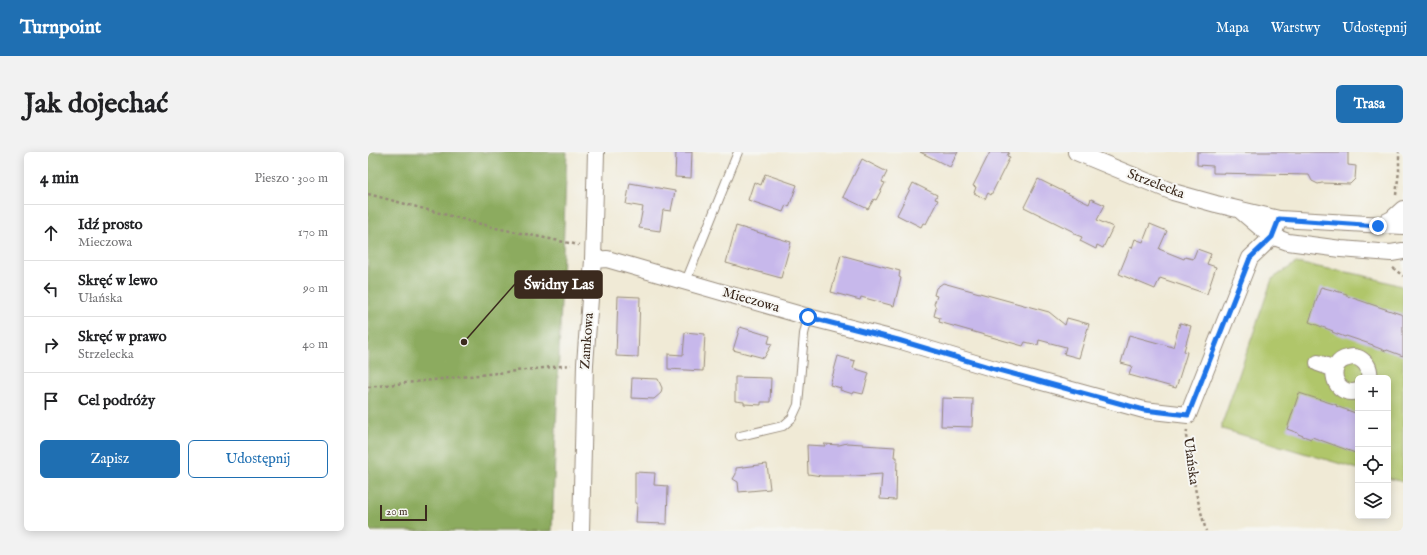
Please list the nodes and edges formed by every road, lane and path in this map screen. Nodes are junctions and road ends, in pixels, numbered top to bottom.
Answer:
1 (596, 152) edge
2 (738, 152) edge
3 (1076, 152) edge
4 (368, 194) edge
5 (1239, 209) junction
6 (1403, 209) edge
7 (1279, 219) junction
8 (1378, 226) junction
9 (1403, 226) edge
10 (1272, 237) junction
11 (1399, 253) edge
12 (593, 254) junction
13 (686, 281) junction
14 (808, 317) junction
15 (1318, 363) dead end
16 (585, 364) junction
17 (1335, 369) junction
18 (1369, 375) edge
19 (368, 387) edge
20 (1355, 391) edge
21 (1188, 415) junction
22 (740, 436) dead end
23 (581, 531) edge
24 (1206, 531) edge

1 - 12 street, Zamkowa
2 - 13 lane
3 - 5 street, Strzelecka
4 - 12 path
5 - 7 street, Strzelecka
5 - 10 street, Strzelecka
6 - 8 street
7 - 8 street, Strzelecka
7 - 10 street
8 - 9 street, Strzelecka
10 - 11 street, Strzelecka
10 - 21 street
12 - 13 street, Mieczowa
12 - 16 street, Zamkowa
13 - 14 street, Mieczowa
14 - 21 street, Mieczowa
14 - 22 lane
15 - 17 street
16 - 19 path
16 - 23 street, Zamkowa
17 - 18 street
17 - 20 street
21 - 24 path, Ułańska

